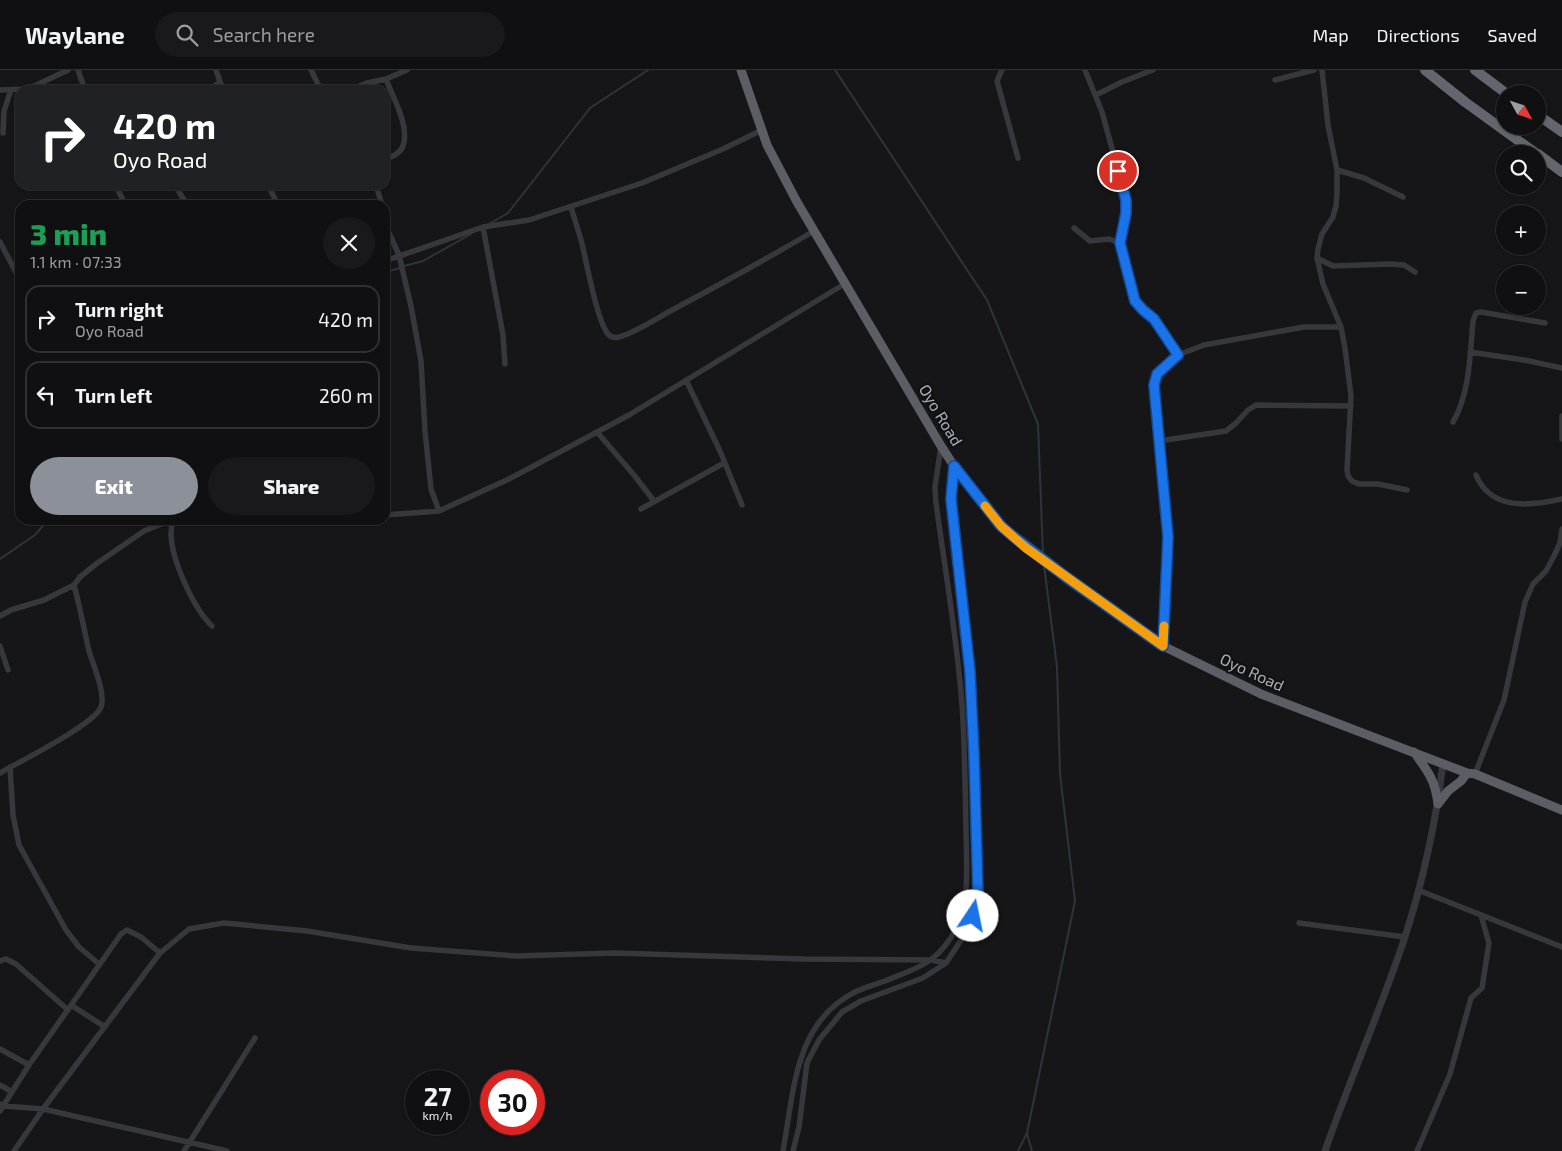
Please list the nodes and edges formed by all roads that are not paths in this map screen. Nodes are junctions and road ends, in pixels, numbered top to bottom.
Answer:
1 (68, 70) edge
2 (78, 70) edge
3 (216, 70) edge
4 (311, 70) edge
5 (407, 70) edge
6 (741, 70) edge
7 (1002, 70) edge
8 (1084, 70) edge
9 (1153, 70) edge
10 (1314, 70) edge
11 (1322, 70) edge
12 (1425, 70) edge
13 (1475, 70) edge
14 (386, 79) junction
15 (1275, 80) dead end
16 (220, 82) junction
17 (36, 85) edge
18 (83, 85) edge
19 (216, 85) edge
20 (221, 85) edge
21 (318, 85) edge
22 (362, 85) edge
23 (388, 85) edge
24 (1496, 86) edge
25 (0, 90) edge
26 (12, 90) junction
27 (15, 90) edge
28 (390, 90) edge
29 (1096, 95) junction
30 (1546, 121) edge
31 (762, 130) junction
32 (1562, 132) edge
33 (3, 133) dead end
34 (1525, 145) edge
35 (390, 158) edge
36 (1018, 158) dead end
37 (1546, 160) edge
38 (1337, 170) junction
39 (1562, 172) edge
40 (1403, 197) dead end
41 (571, 207) junction
42 (483, 227) junction
43 (1074, 228) dead end
44 (814, 231) junction
45 (390, 236) edge
46 (0, 242) edge
47 (1120, 243) junction
48 (399, 255) junction
49 (390, 258) edge
50 (1317, 258) junction
51 (15, 270) edge
52 (1415, 272) dead end
53 (846, 283) junction
54 (1545, 323) dead end
55 (1341, 327) junction
56 (1470, 352) junction
57 (1178, 355) junction
58 (505, 364) dead end
59 (1562, 368) edge
60 (686, 380) junction
61 (1351, 406) junction
62 (1562, 416) edge
63 (1454, 422) dead end
64 (1561, 423) edge
65 (597, 432) junction
66 (1562, 438) edge
67 (1159, 441) junction
68 (941, 446) junction
69 (724, 462) junction
70 (954, 466) junction
71 (1476, 475) dead end
72 (1407, 490) dead end
73 (1562, 499) edge
74 (654, 502) junction
75 (742, 505) dead end
76 (641, 509) dead end
77 (439, 511) junction
78 (390, 515) edge
79 (160, 525) edge
80 (172, 525) edge
81 (1562, 528) edge
82 (74, 584) junction
83 (0, 616) edge
84 (212, 626) dead end
85 (1163, 646) junction
86 (0, 648) edge
87 (8, 670) dead end
88 (1414, 752) junction
89 (1443, 763) junction
90 (10, 767) junction
91 (0, 773) edge
92 (1471, 773) junction
93 (1438, 804) junction
94 (1562, 810) edge
95 (1418, 890) junction
96 (1481, 914) junction
97 (1299, 923) dead end
98 (1404, 937) junction
99 (1562, 948) edge
100 (160, 952) junction
101 (932, 960) junction
102 (0, 961) edge
103 (946, 963) junction
104 (99, 964) junction
105 (69, 1007) junction
106 (105, 1027) junction
107 (255, 1038) dead end
108 (0, 1048) edge
109 (29, 1066) junction
110 (0, 1085) edge
111 (12, 1092) junction
112 (1, 1107) edge
113 (43, 1109) junction
114 (189, 1142) junction
115 (14, 1151) edge
116 (184, 1151) edge
117 (227, 1151) edge
118 (783, 1151) edge
119 (793, 1151) edge
120 (1325, 1151) edge
121 (1417, 1151) edge

1 - 17 street
2 - 18 street
3 - 16 street
4 - 21 street
5 - 14 street
6 - 31 highway, Oyo Road
7 - 36 street
8 - 29 street
9 - 29 street
10 - 15 street
11 - 38 street
12 - 34 highway
13 - 24 highway
14 - 22 street
14 - 23 street
16 - 19 street
16 - 20 street
25 - 26 street
26 - 27 street
26 - 33 street
28 - 35 street
29 - 47 street
30 - 32 highway
31 - 41 street
31 - 44 highway, Oyo Road
37 - 39 highway
38 - 40 street
38 - 50 street
41 - 42 street
41 - 44 street
42 - 48 street
42 - 58 street
43 - 47 street
44 - 53 highway, Oyo Road
45 - 48 street
46 - 51 street
47 - 57 street
48 - 49 street
48 - 77 street
50 - 52 street
50 - 55 street
53 - 60 street
53 - 68 highway, Oyo Road
54 - 56 street
55 - 57 street
55 - 61 street
56 - 59 street
56 - 63 street
57 - 67 street
60 - 65 street
60 - 69 street
61 - 67 street
61 - 72 street
62 - 64 street
64 - 66 street
65 - 74 street
65 - 77 street
67 - 85 street
68 - 70 highway, Oyo Road
68 - 101 street
69 - 74 street
69 - 75 street
70 - 85 highway, Oyo Road
70 - 103 street
71 - 73 street
74 - 76 street
77 - 78 street
79 - 82 street
80 - 84 street
81 - 92 street
82 - 83 street
82 - 90 street
85 - 88 highway, Oyo Road
86 - 87 street
88 - 89 highway, Oyo Road
88 - 93 highway
89 - 92 highway, Oyo Road
89 - 93 street
90 - 91 street
90 - 104 street
92 - 93 highway
92 - 94 highway, Oyo Road
93 - 95 street
95 - 96 street
95 - 98 street
96 - 99 street
96 - 121 street
97 - 98 street
98 - 120 street
100 - 101 street
100 - 104 street
100 - 106 street
101 - 103 street
101 - 118 street
102 - 105 street
103 - 119 street
104 - 105 street
105 - 106 street
105 - 109 street
106 - 113 street
107 - 114 street
108 - 109 street
109 - 111 street
110 - 111 street
111 - 112 street
112 - 113 street
113 - 114 street
113 - 115 street
114 - 116 street
114 - 117 street

